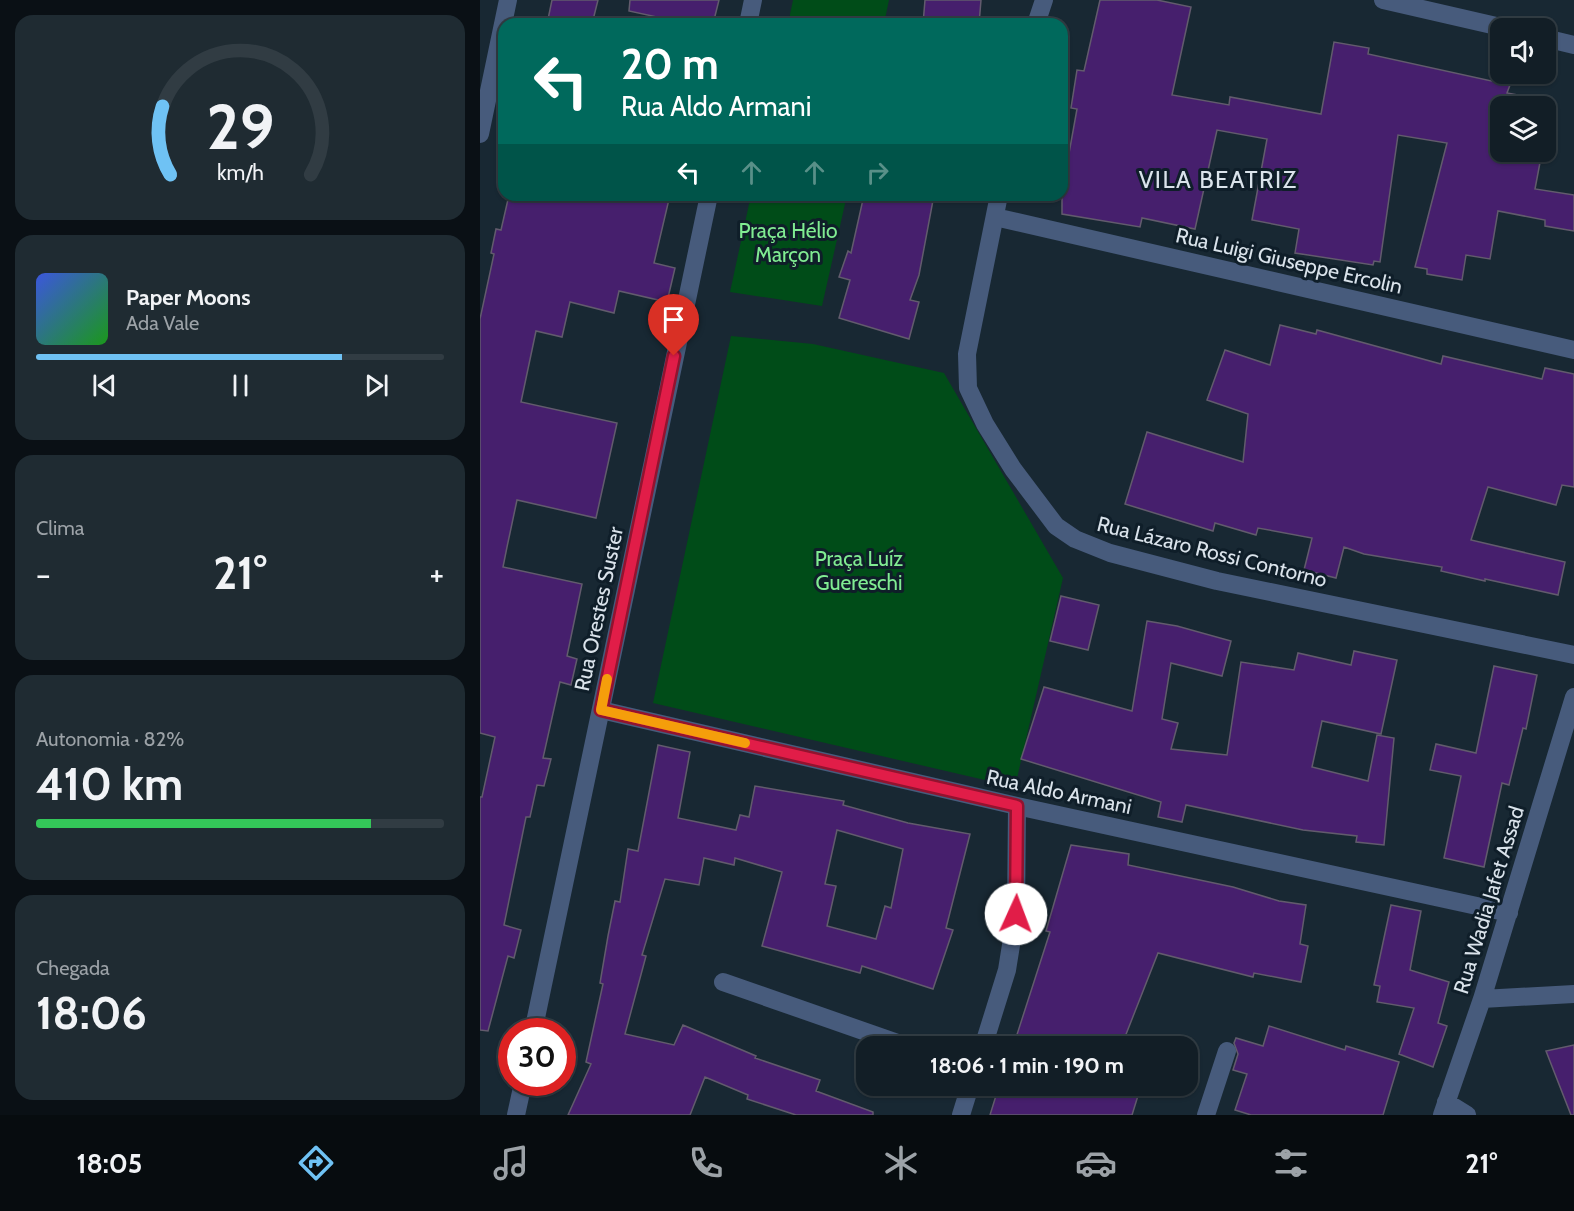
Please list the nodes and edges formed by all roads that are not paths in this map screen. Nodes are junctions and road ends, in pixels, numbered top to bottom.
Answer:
1 (508, 0) edge
2 (753, 0) edge
3 (1044, 0) edge
4 (1383, 0) edge
5 (504, 18) edge
6 (749, 18) edge
7 (1038, 18) edge
8 (1490, 25) edge
9 (1556, 41) edge
10 (1574, 45) edge
11 (498, 48) edge
12 (480, 134) edge
13 (708, 201) edge
14 (998, 201) edge
15 (994, 217) junction
16 (1574, 350) edge
17 (1574, 655) edge
18 (1574, 697) edge
19 (601, 710) junction
20 (1017, 806) junction
21 (1509, 913) junction
22 (723, 982) dead end
23 (1574, 994) edge
24 (1482, 999) junction
25 (536, 1018) edge
26 (878, 1036) edge
27 (987, 1036) edge
28 (1227, 1051) dead end
29 (520, 1096) edge
30 (967, 1096) edge
31 (1444, 1109) edge
32 (516, 1115) edge
33 (961, 1115) edge
34 (1206, 1115) edge
35 (1467, 1115) edge

1 - 5 street
2 - 6 street
3 - 7 street
4 - 8 street
9 - 10 street
11 - 12 street
13 - 19 street, Rua Orestes Suster
14 - 15 street, Rua Lázaro Rossi Contorno
15 - 16 street, Rua Luigi Giuseppe Ercolin
15 - 17 street, Rua Lázaro Rossi Contorno
18 - 21 street, Rua Wadia Jafet Assad
19 - 20 street, Rua Aldo Armani
19 - 25 street, Rua Orestes Suster
20 - 21 street, Rua Aldo Armani
20 - 27 street
21 - 24 street, Rua Wadia Jafet Assad
22 - 26 street
23 - 24 street
24 - 31 street, Rua Wadia Jafet Assad
28 - 34 street
29 - 32 street
30 - 33 street
31 - 35 street

